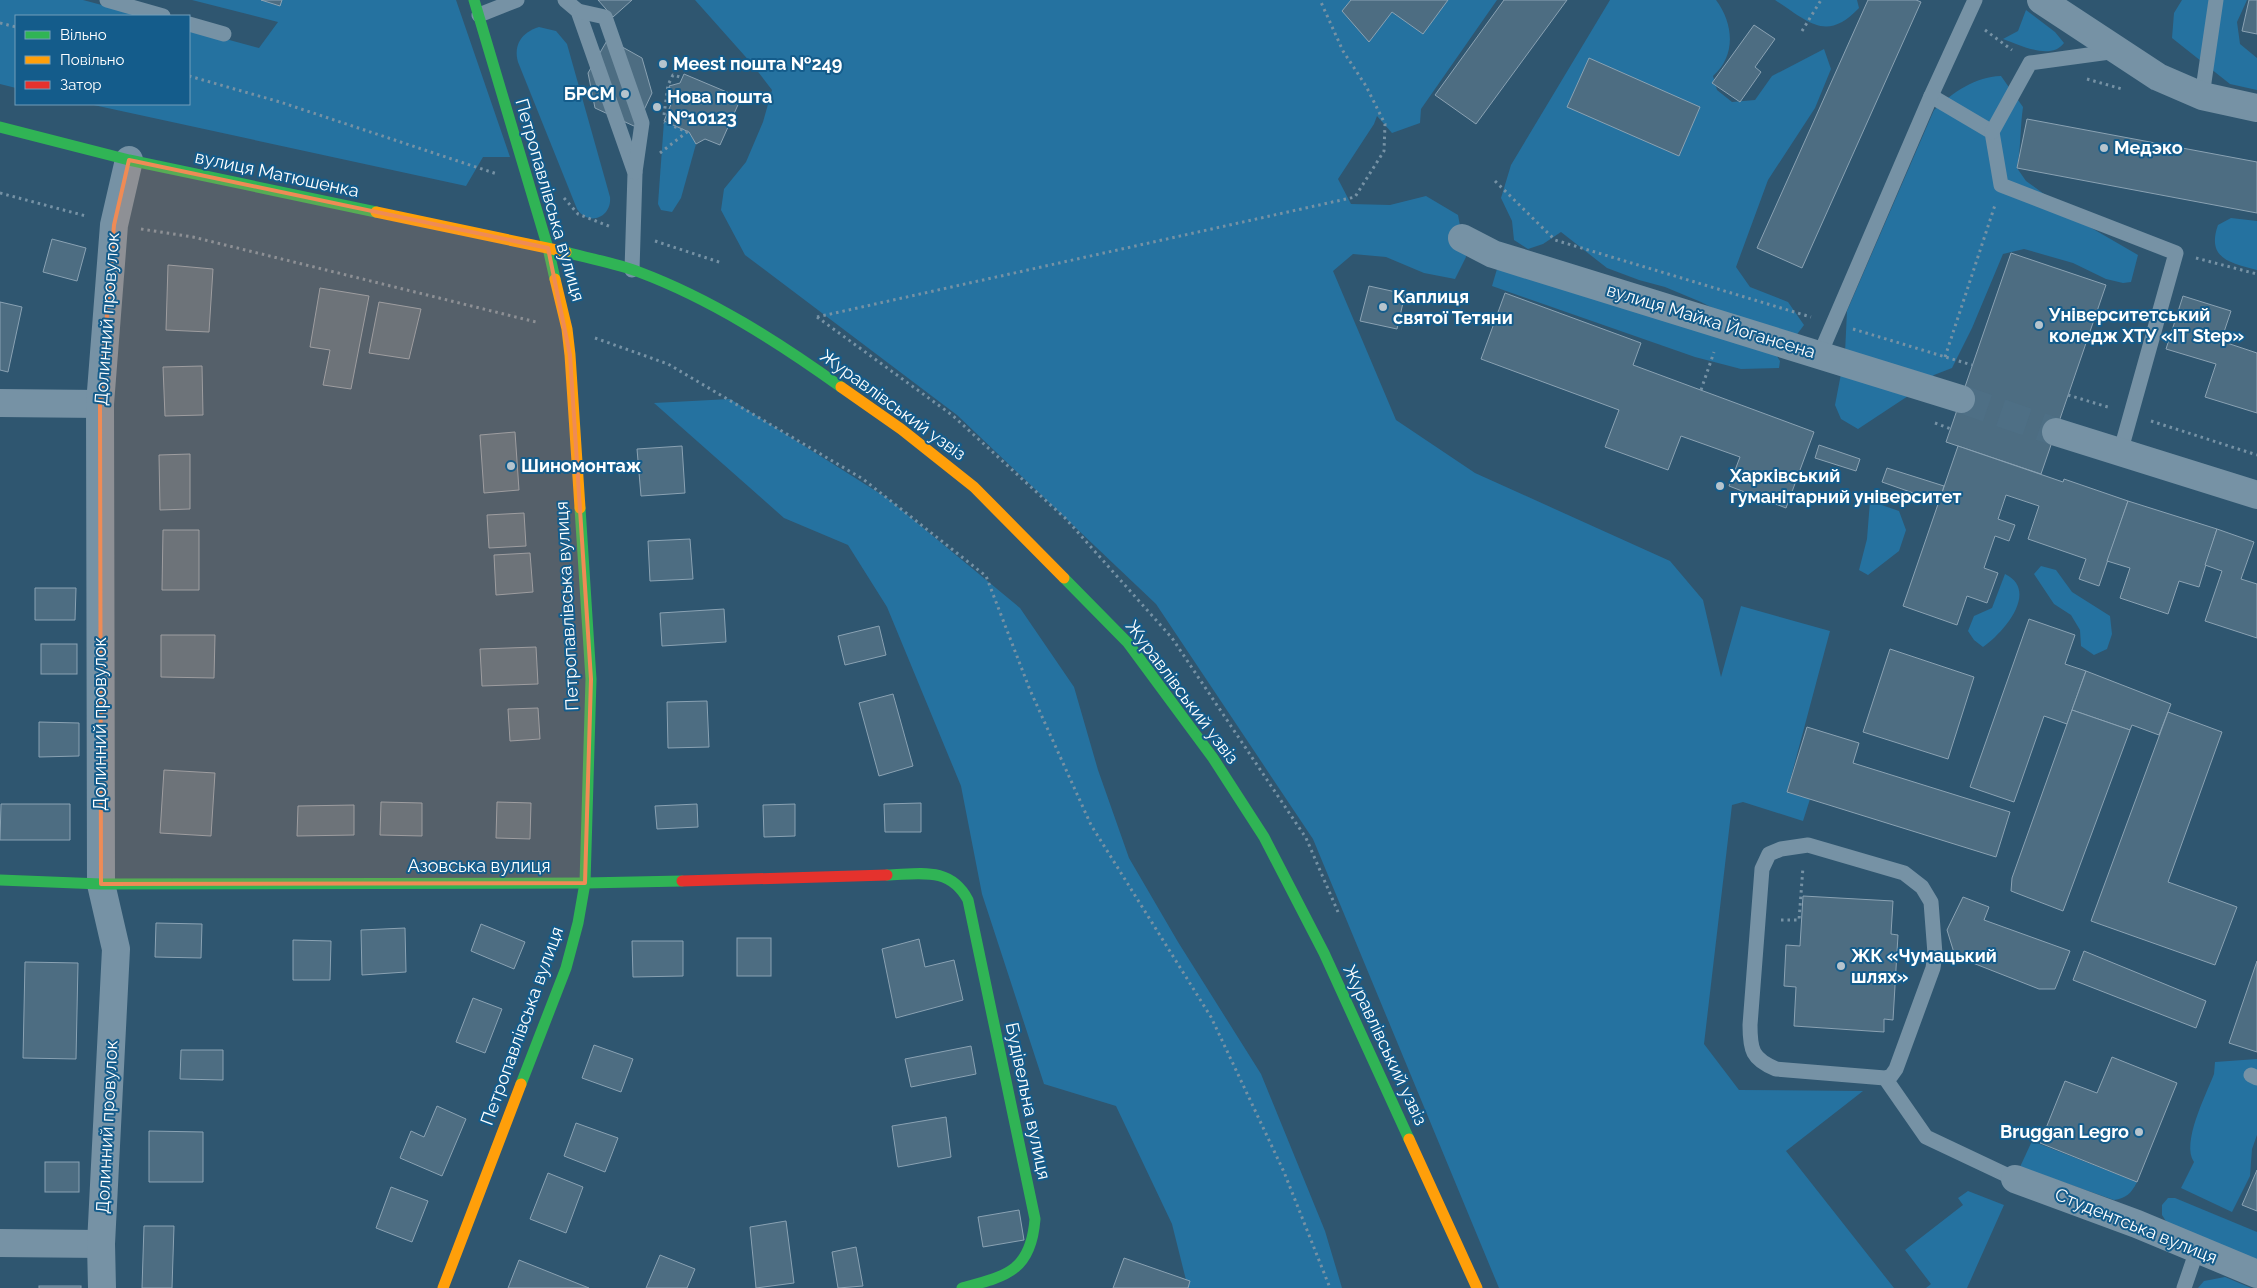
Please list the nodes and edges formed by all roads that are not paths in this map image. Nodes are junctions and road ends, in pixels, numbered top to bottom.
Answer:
1 (107, 0) edge
2 (474, 0) edge
3 (517, 0) edge
4 (565, 0) edge
5 (1975, 0) edge
6 (2041, 0) edge
7 (2216, 0) edge
8 (578, 11) junction
9 (160, 15) edge
10 (478, 16) junction
11 (190, 24) edge
12 (224, 34) dead end
13 (2118, 50) junction
14 (1930, 96) junction
15 (2202, 96) junction
16 (2257, 108) edge
17 (0, 128) edge
18 (1992, 132) junction
19 (129, 160) junction
20 (635, 173) junction
21 (1462, 238) dead end
22 (548, 248) junction
23 (632, 270) junction
24 (1820, 354) junction
25 (1961, 399) tunnel mouth
26 (0, 403) edge
27 (100, 404) junction
28 (2056, 432) tunnel mouth
29 (2120, 453) junction
30 (2257, 495) edge
31 (0, 880) edge
32 (956, 883) joint
33 (101, 884) junction
34 (585, 884) junction
35 (1885, 1078) junction
36 (2015, 1179) joint
37 (0, 1243) edge
38 (101, 1244) junction
39 (2197, 1250) junction
40 (2257, 1274) edge
41 (102, 1288) edge
42 (443, 1288) edge
43 (962, 1288) edge
44 (1477, 1288) edge
45 (2184, 1288) edge

1 - 9 lane
2 - 10 street, Петропавлівська вулиця
3 - 10 lane
4 - 8 lane
5 - 14 lane
6 - 13 street
7 - 15 lane
8 - 20 lane
8 - 20 lane
10 - 22 street, Петропавлівська вулиця
11 - 12 lane
13 - 15 street
13 - 18 lane
14 - 18 lane
14 - 24 lane
15 - 16 street
17 - 19 street, вулиця Матюшенка
18 - 29 lane
19 - 22 street, вулиця Матюшенка
19 - 27 street, Долинний провулок
20 - 23 lane
21 - 24 street, вулиця Майка Йогансена
22 - 23 street, Журавлівський узвіз
22 - 34 street, Петропавлівська вулиця
23 - 44 street, Журавлівський узвіз
24 - 25 street, вулиця Майка Йогансена
26 - 27 street
27 - 33 street, Долинний провулок
28 - 29 street
29 - 30 street
31 - 33 street, Азовська вулиця
32 - 34 street, Азовська вулиця
32 - 43 street, Будівельна вулиця
33 - 34 street, Азовська вулиця
33 - 38 street, Долинний провулок
34 - 42 street, Петропавлівська вулиця
35 - 35 lane
35 - 36 lane
36 - 39 street, Студентська вулиця
37 - 38 street
38 - 41 street, Долинний провулок
39 - 40 street, Студентська вулиця
39 - 45 lane

